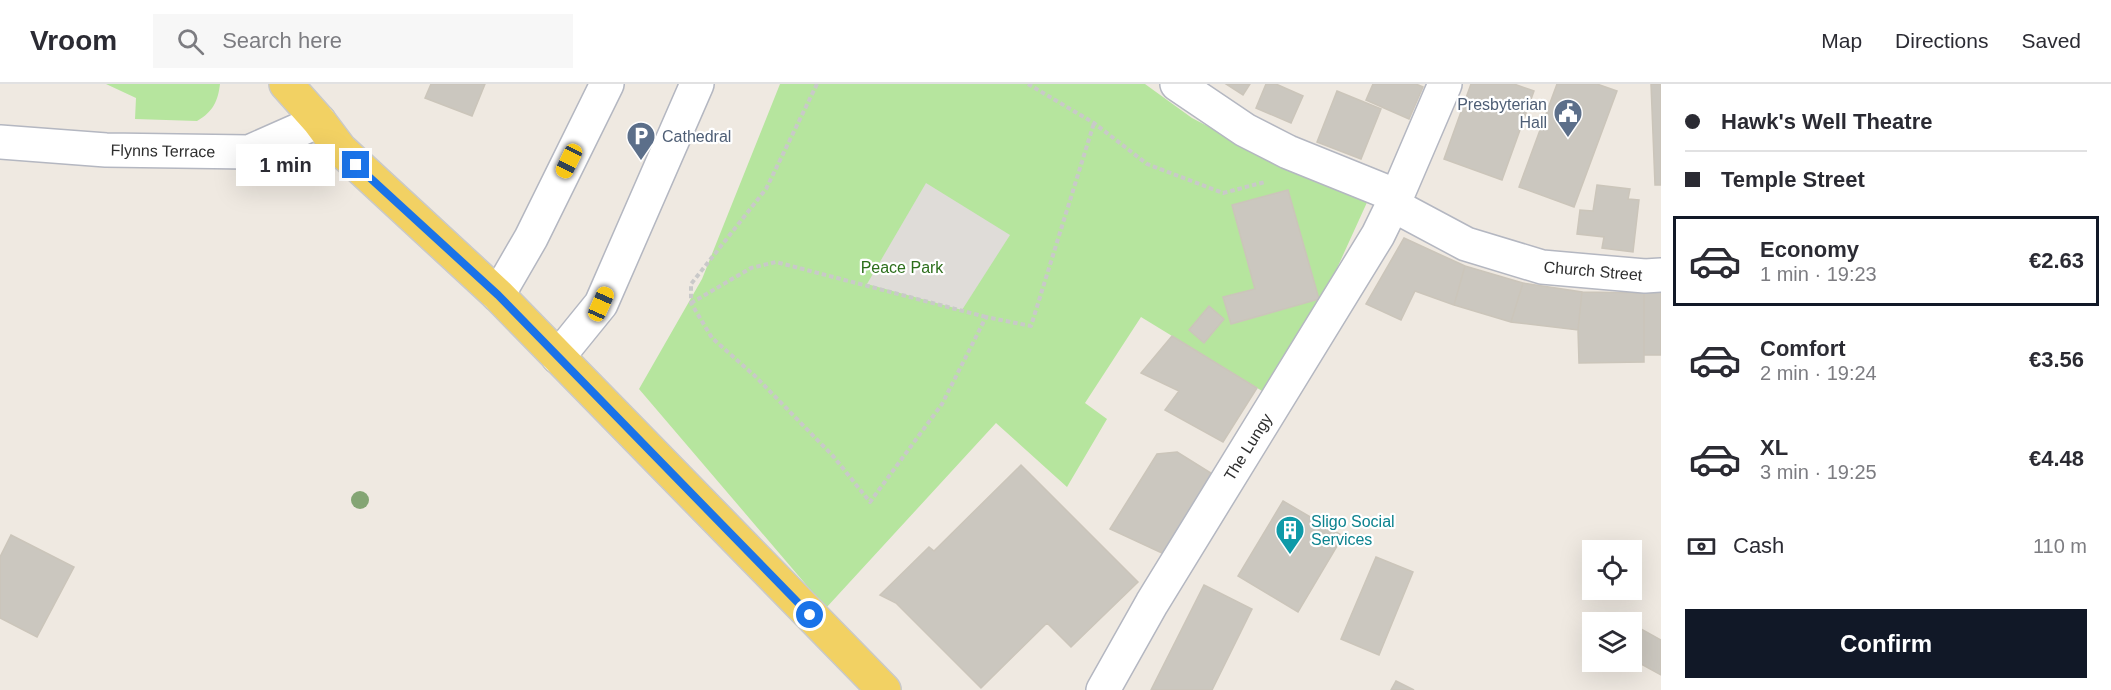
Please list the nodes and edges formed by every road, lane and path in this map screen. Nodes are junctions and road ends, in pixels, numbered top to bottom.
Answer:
1 (286, 84) edge
2 (607, 84) edge
3 (697, 84) edge
4 (817, 84) edge
5 (1028, 84) edge
6 (1177, 84) edge
7 (1445, 84) edge
8 (319, 121) junction
9 (1094, 123) junction
10 (0, 142) edge
11 (1274, 180) dead end
12 (1395, 201) junction
13 (1661, 275) edge
14 (498, 295) junction
15 (691, 303) junction
16 (986, 317) junction
17 (558, 357) junction
18 (884, 690) edge
19 (1103, 690) edge

1 - 8 main road
2 - 14 street
3 - 17 street
4 - 15 path
5 - 9 path
6 - 12 street, Church Street
7 - 12 street, The Lungy
8 - 10 street, Flynns Terrace
8 - 14 main road
9 - 11 path
9 - 16 path
12 - 13 street, Church Street
12 - 19 street, The Lungy
14 - 17 main road
15 - 16 path
15 - 16 path
17 - 18 main road

